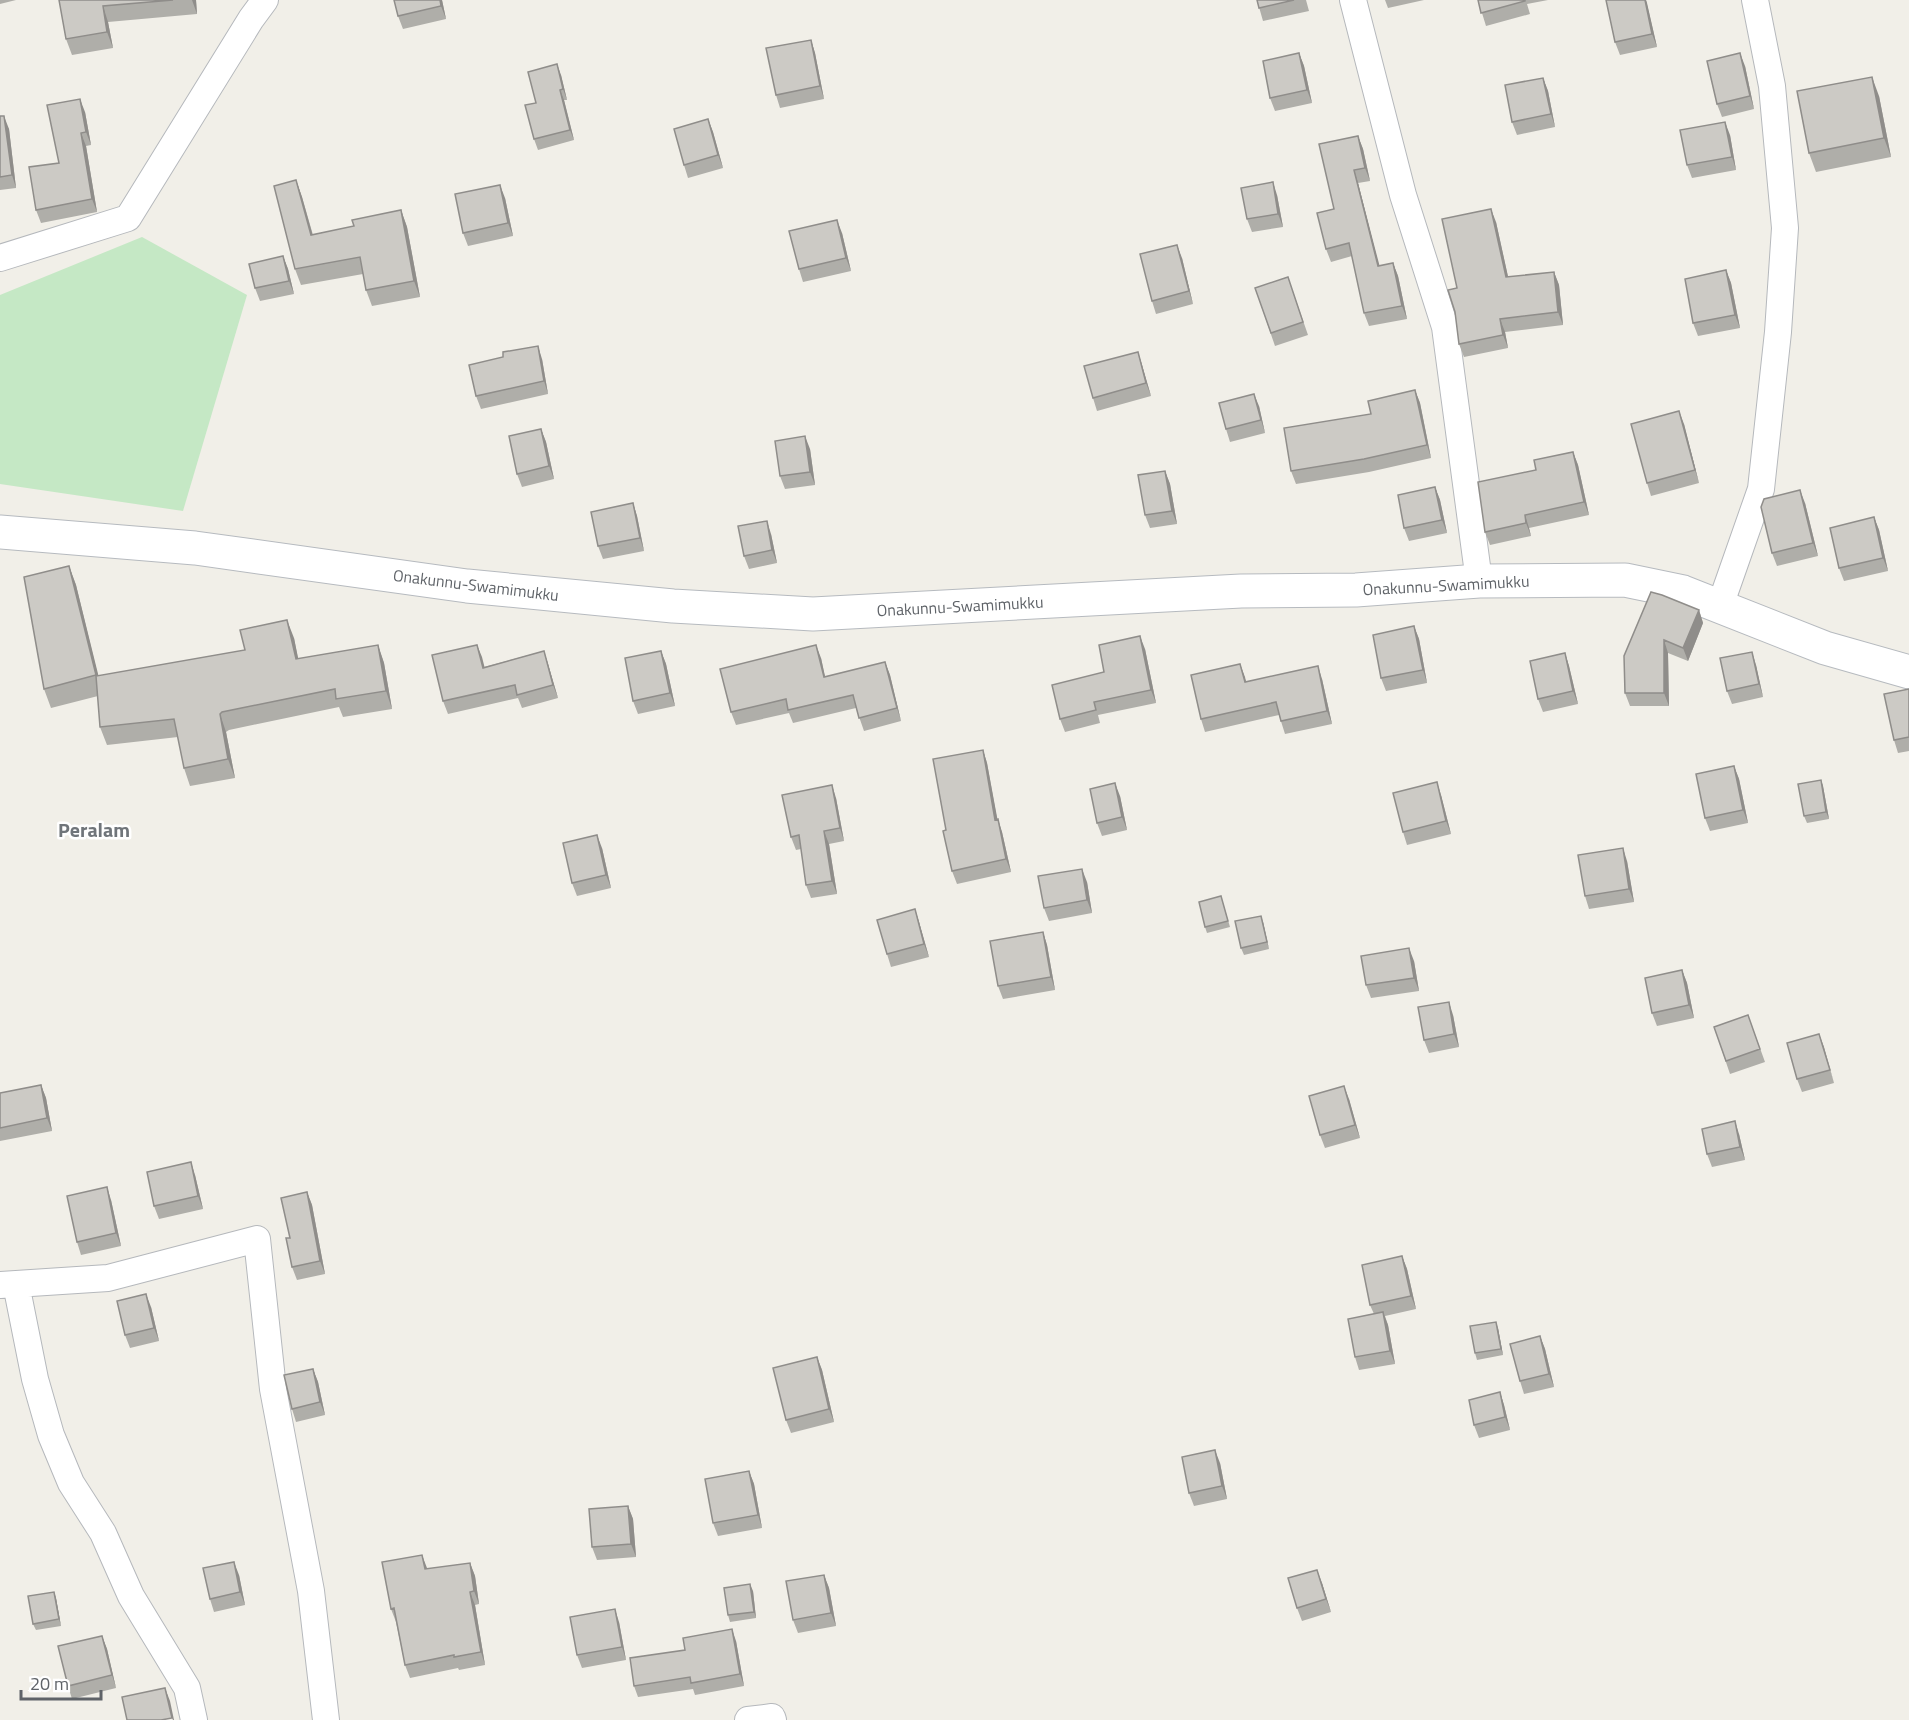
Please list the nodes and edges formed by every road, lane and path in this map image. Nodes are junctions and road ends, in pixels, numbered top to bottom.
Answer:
1 (265, 0) edge
2 (1353, 0) edge
3 (1755, 0) edge
4 (0, 258) edge
5 (0, 532) edge
6 (1479, 581) junction
7 (1720, 606) junction
8 (1909, 672) edge
9 (8, 1285) edge
10 (194, 1720) edge
11 (326, 1720) edge
12 (748, 1720) edge
13 (773, 1720) edge

1 - 4 street
2 - 6 street
3 - 7 street
5 - 6 street, Onakunnu-Swamimukku
6 - 7 street, Onakunnu-Swamimukku
7 - 8 street, Onakunnu-Swamimukku
9 - 10 street
9 - 11 street
12 - 13 street

